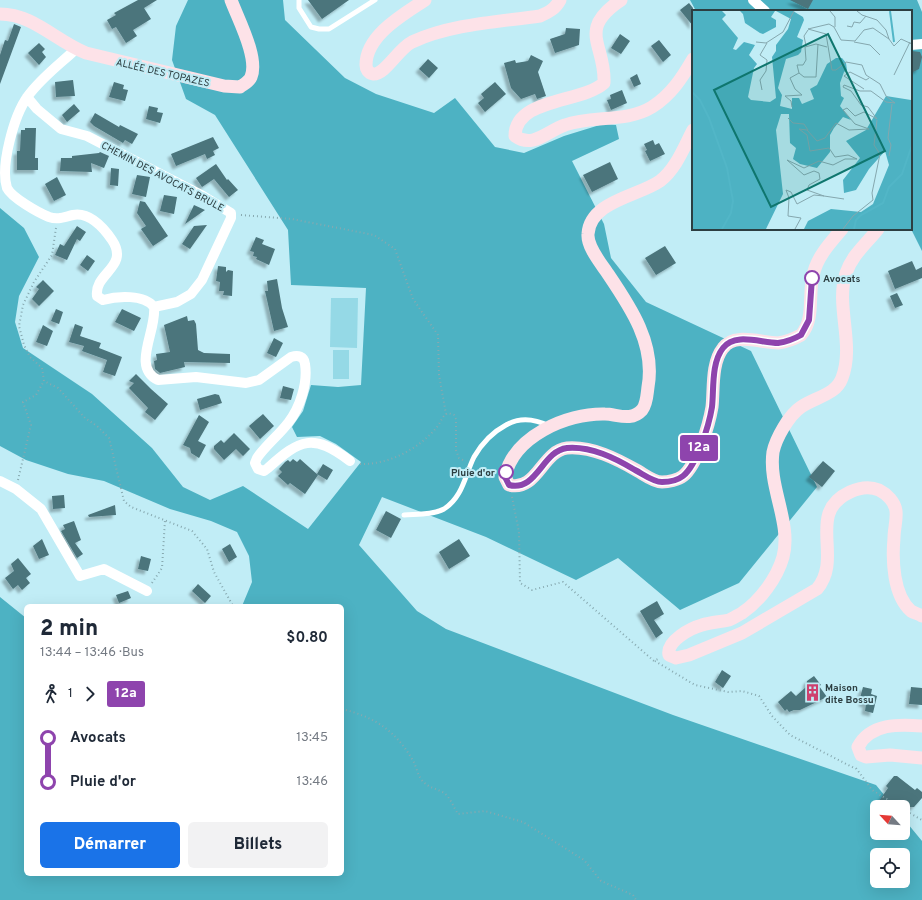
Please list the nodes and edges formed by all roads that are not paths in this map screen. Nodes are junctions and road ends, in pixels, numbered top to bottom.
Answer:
1 (231, 0) edge
2 (299, 0) edge
3 (375, 0) edge
4 (425, 0) edge
5 (560, 0) edge
6 (621, 0) edge
7 (753, 0) edge
8 (764, 10) edge
9 (0, 14) edge
10 (922, 44) edge
11 (912, 45) edge
12 (76, 49) junction
13 (692, 61) edge
14 (28, 97) junction
15 (692, 132) edge
16 (2, 182) edge
17 (841, 230) edge
18 (877, 230) edge
19 (154, 307) junction
20 (552, 427) junction
21 (350, 461) road end
22 (0, 481) edge
23 (404, 514) dead end
24 (146, 591) road end
25 (922, 616) edge
26 (922, 726) edge
27 (922, 758) edge

1 - 12 main road, ALLÉE DES TOPAZES
2 - 3 lane
4 - 5 main road
6 - 13 main road
7 - 8 street
9 - 12 main road, ALLÉE DES TOPAZES
10 - 11 street
12 - 14 street
14 - 16 street
14 - 19 street, CHEMIN DES AVOCATS BRULE
15 - 20 main road
16 - 19 street
17 - 20 main road
18 - 25 main road
19 - 21 street
20 - 23 lane
22 - 24 street
26 - 27 main road

